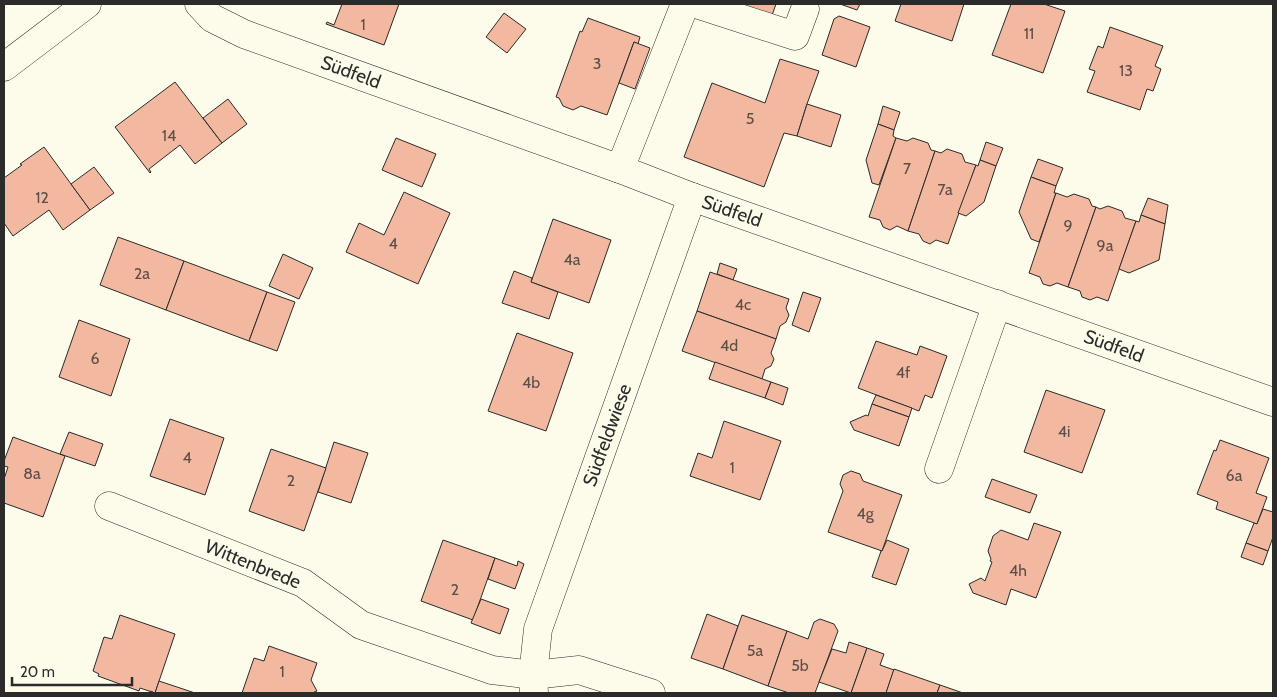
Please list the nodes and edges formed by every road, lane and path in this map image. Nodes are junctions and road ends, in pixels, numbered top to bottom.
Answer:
1 (87, 4) edge
2 (199, 4) edge
3 (685, 4) edge
4 (696, 4) edge
5 (805, 9) dead end
6 (4, 67) edge
7 (620, 169) junction
8 (692, 198) junction
9 (997, 304) junction
10 (1273, 402) edge
11 (938, 469) dead end
12 (109, 506) dead end
13 (534, 684) edge
14 (651, 693) edge

1 - 6 street
2 - 7 street, Südfeld
3 - 7 street
4 - 5 street
7 - 8 street, Südfeld
8 - 9 street, Südfeld
8 - 13 street, Südfeldwiese
9 - 10 street, Südfeld
9 - 11 street
12 - 13 street, Wittenbrede
13 - 14 street

